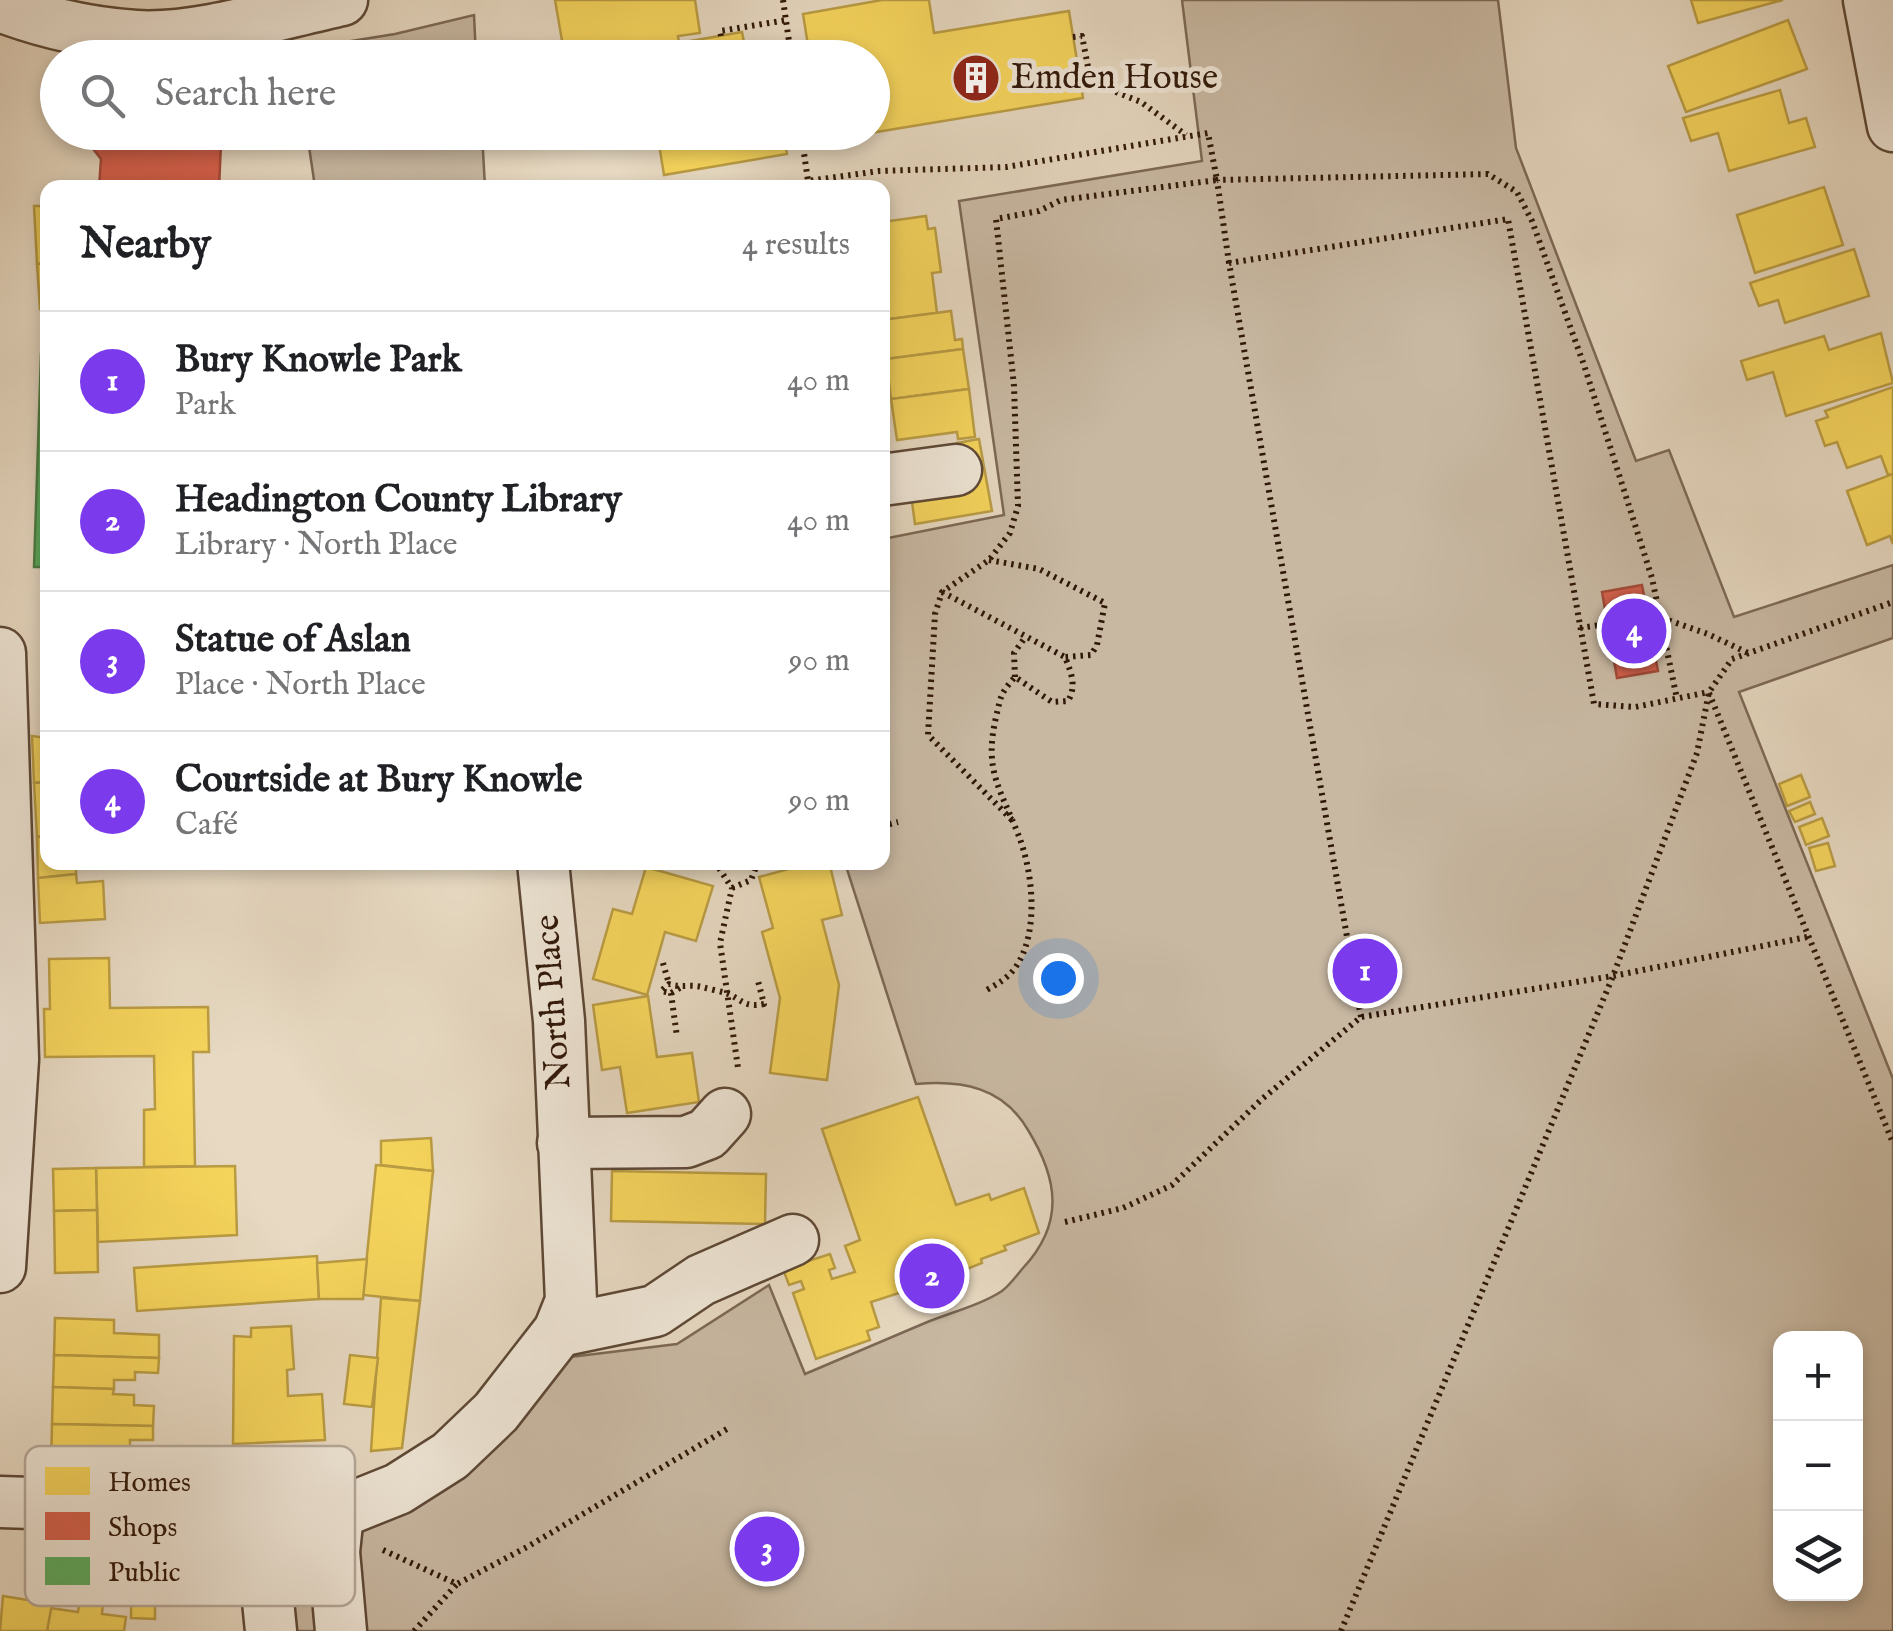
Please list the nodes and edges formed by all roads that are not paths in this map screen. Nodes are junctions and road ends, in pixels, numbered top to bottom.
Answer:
1 (342, 0) edge
2 (1869, 0) edge
3 (15, 6) edge
4 (1893, 126) edge
5 (956, 470) dead end
6 (890, 479) edge
7 (0, 653) edge
8 (544, 870) edge
9 (725, 1114) road end
10 (564, 1142) junction
11 (793, 1240) dead end
12 (0, 1267) edge
13 (559, 1331) junction
14 (0, 1502) edge
15 (25, 1503) edge
16 (355, 1506) edge
17 (268, 1606) edge
18 (339, 1606) edge
19 (271, 1631) edge
20 (341, 1631) edge

1 - 3 street
2 - 4 street
5 - 6 street
7 - 12 street
8 - 10 street, North Place
9 - 10 street
10 - 13 street, North Place
11 - 13 street
13 - 16 street, North Place
14 - 15 street, North Place
17 - 19 street
18 - 20 street

